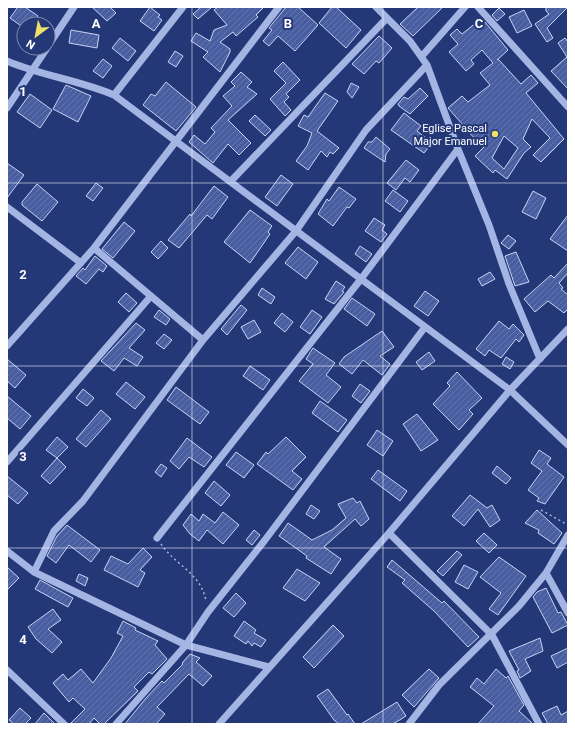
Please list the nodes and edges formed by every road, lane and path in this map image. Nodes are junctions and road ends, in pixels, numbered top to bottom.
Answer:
1 (74, 7) edge
2 (183, 7) edge
3 (279, 7) edge
4 (376, 7) edge
5 (465, 7) edge
6 (478, 7) edge
7 (387, 18) junction
8 (56, 34) edge
9 (41, 56) edge
10 (422, 56) junction
11 (7, 61) edge
12 (427, 65) junction
13 (31, 71) junction
14 (114, 96) junction
15 (567, 102) edge
16 (7, 108) edge
17 (176, 142) junction
18 (458, 149) junction
19 (230, 181) junction
20 (7, 207) edge
21 (296, 231) junction
22 (94, 248) junction
23 (81, 263) junction
24 (361, 279) junction
25 (151, 296) junction
26 (425, 327) junction
27 (568, 328) edge
28 (203, 340) junction
29 (7, 346) edge
30 (540, 359) junction
31 (510, 390) junction
32 (568, 445) edge
33 (7, 462) edge
34 (541, 510) dead end
35 (568, 525) edge
36 (389, 534) junction
37 (568, 535) edge
38 (157, 538) joint
39 (7, 551) edge
40 (34, 572) junction
41 (546, 573) junction
42 (208, 612) junction
43 (568, 613) edge
44 (492, 635) junction
45 (186, 645) junction
46 (269, 667) junction
47 (7, 670) edge
48 (414, 717) junction
49 (64, 724) edge
50 (116, 724) edge
51 (219, 724) edge
52 (408, 724) edge
53 (420, 724) edge
54 (538, 724) edge

1 - 8 street
2 - 14 street
3 - 17 street
4 - 7 street
5 - 10 street
6 - 15 street
7 - 10 street
7 - 19 street
9 - 13 street
10 - 12 street
11 - 13 street
12 - 18 street
12 - 21 street
13 - 14 street
13 - 16 street
14 - 17 street
17 - 19 street
17 - 22 street
18 - 24 street
18 - 30 street
19 - 21 street
20 - 23 street
21 - 24 street
21 - 28 street
22 - 23 street
22 - 25 street
23 - 29 street
24 - 26 street
24 - 38 street
25 - 28 street
25 - 33 street
26 - 31 street
26 - 42 street
27 - 30 street
28 - 40 street
30 - 31 street
31 - 32 street
31 - 36 street
34 - 35 path
36 - 44 street
36 - 46 street
37 - 41 street
38 - 42 path
39 - 40 street
40 - 45 street
41 - 43 street
41 - 44 street
42 - 45 street
44 - 48 street
44 - 54 street
45 - 46 street
45 - 50 street
46 - 51 street
47 - 49 street
48 - 52 street
48 - 53 street

